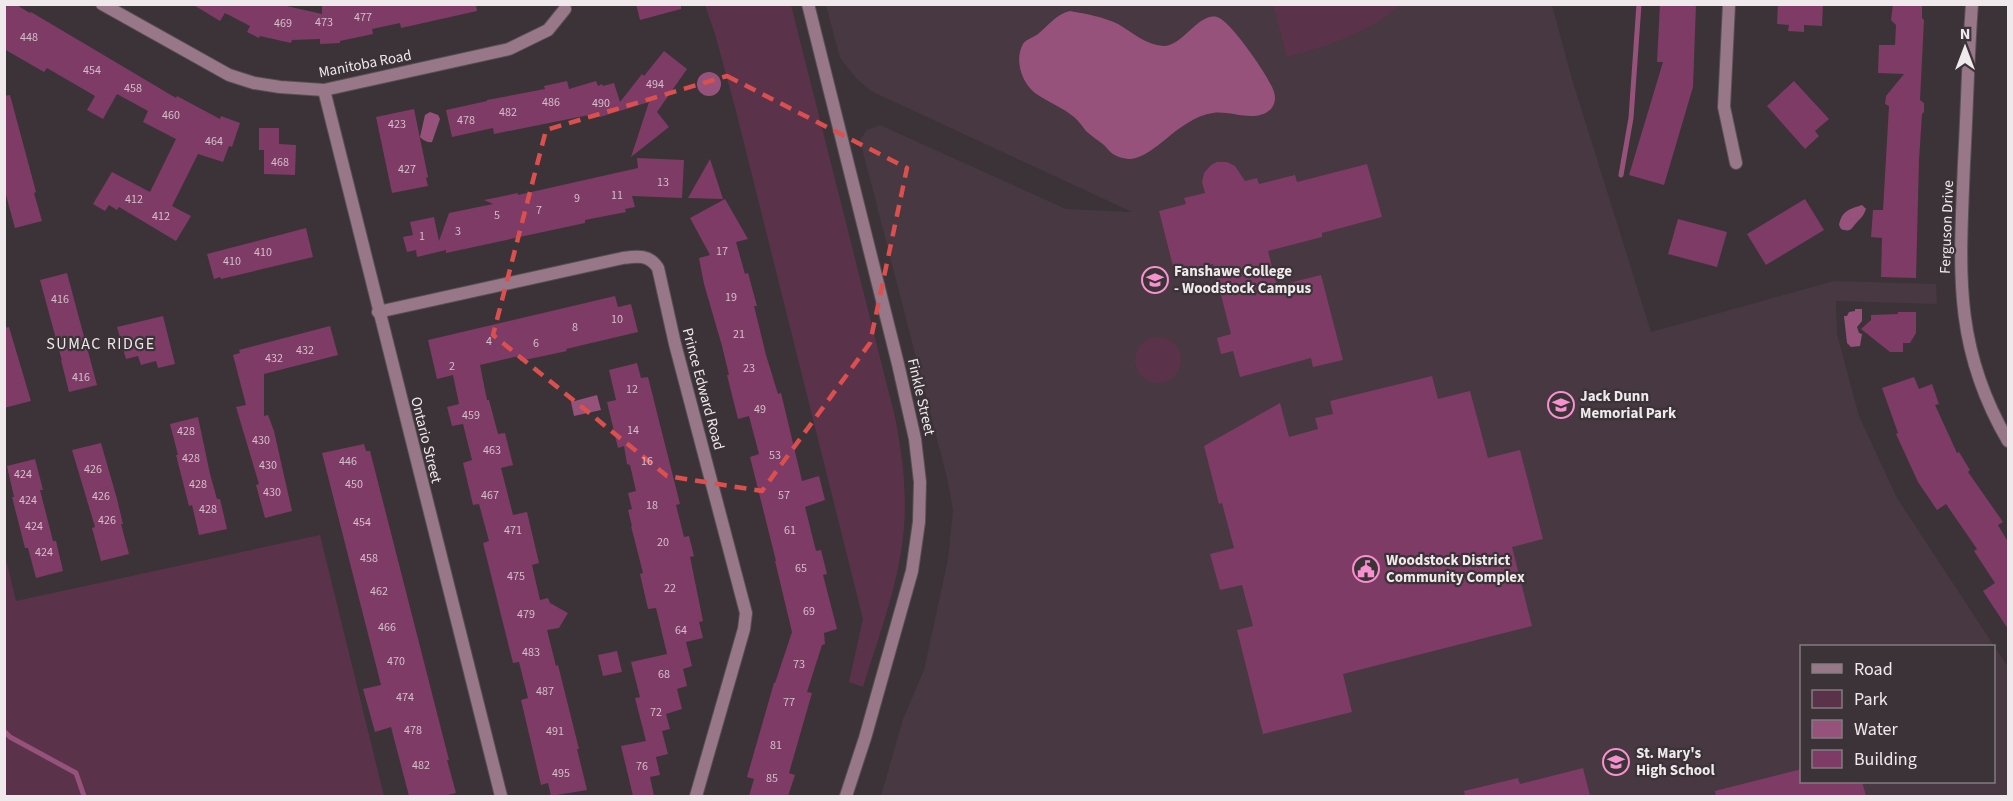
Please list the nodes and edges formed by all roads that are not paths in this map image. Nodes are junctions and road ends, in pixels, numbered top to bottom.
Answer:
1 (102, 4) edge
2 (807, 4) edge
3 (1730, 4) edge
4 (1972, 4) edge
5 (565, 9) dead end
6 (324, 90) junction
7 (1736, 164) dead end
8 (378, 312) junction
9 (2008, 441) edge
10 (501, 796) edge
11 (696, 796) edge
12 (846, 796) edge

1 - 6 street, Manitoba Road
2 - 12 street, Finkle Street
3 - 7 street
4 - 9 street, Ferguson Drive
5 - 6 street, Manitoba Road
6 - 8 street, Ontario Street
8 - 10 street, Ontario Street
8 - 11 street, Prince Edward Road

